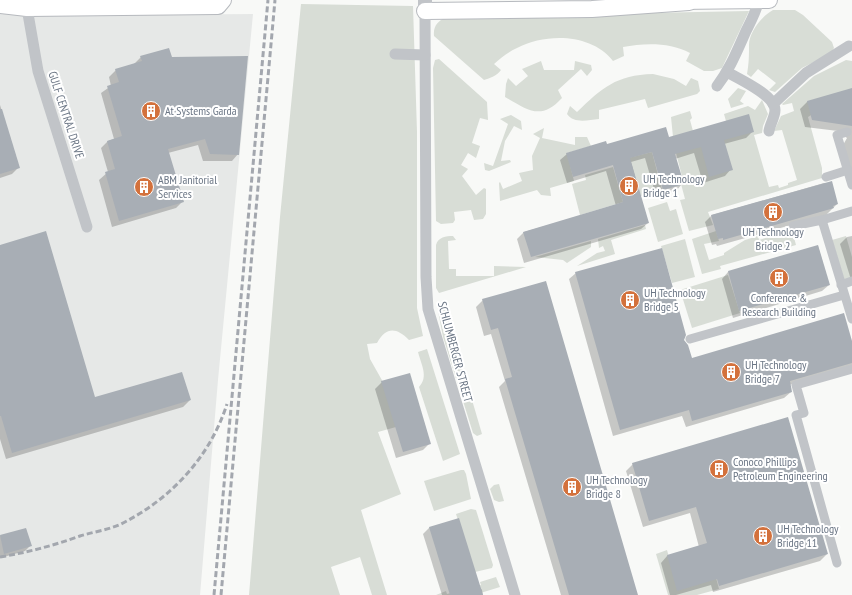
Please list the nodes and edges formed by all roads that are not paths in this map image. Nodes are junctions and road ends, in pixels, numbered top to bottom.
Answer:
1 (669, 0) edge
2 (759, 0) edge
3 (769, 0) edge
4 (223, 1) edge
5 (689, 2) junction
6 (0, 5) edge
7 (425, 5) edge
8 (27, 8) junction
9 (849, 46) dead end
10 (395, 54) dead end
11 (425, 55) junction
12 (727, 72) junction
13 (717, 86) dead end
14 (773, 104) junction
15 (769, 132) dead end
16 (847, 132) dead end
17 (848, 170) junction
18 (826, 177) dead end
19 (852, 185) edge
20 (852, 211) edge
21 (822, 220) junction
22 (793, 226) dead end
23 (87, 227) dead end
24 (852, 281) edge
25 (841, 285) junction
26 (844, 295) junction
27 (852, 319) edge
28 (690, 339) dead end
29 (852, 369) edge
30 (837, 563) dead end
31 (515, 595) edge

1 - 5 main road
2 - 3 main road
2 - 5 main road
2 - 12 street
4 - 8 main road
5 - 7 main road
6 - 8 main road
7 - 11 street, SCHLUMBERGER STREET
8 - 23 street, GULF CENTRAL DRIVE
9 - 14 street
10 - 11 street
11 - 31 street, SCHLUMBERGER STREET
12 - 13 street
12 - 14 street
14 - 15 street
16 - 17 street
17 - 18 street
17 - 19 street
20 - 21 street
21 - 22 street
21 - 25 street
24 - 25 street
25 - 26 street
26 - 27 street
26 - 28 street
29 - 30 street

